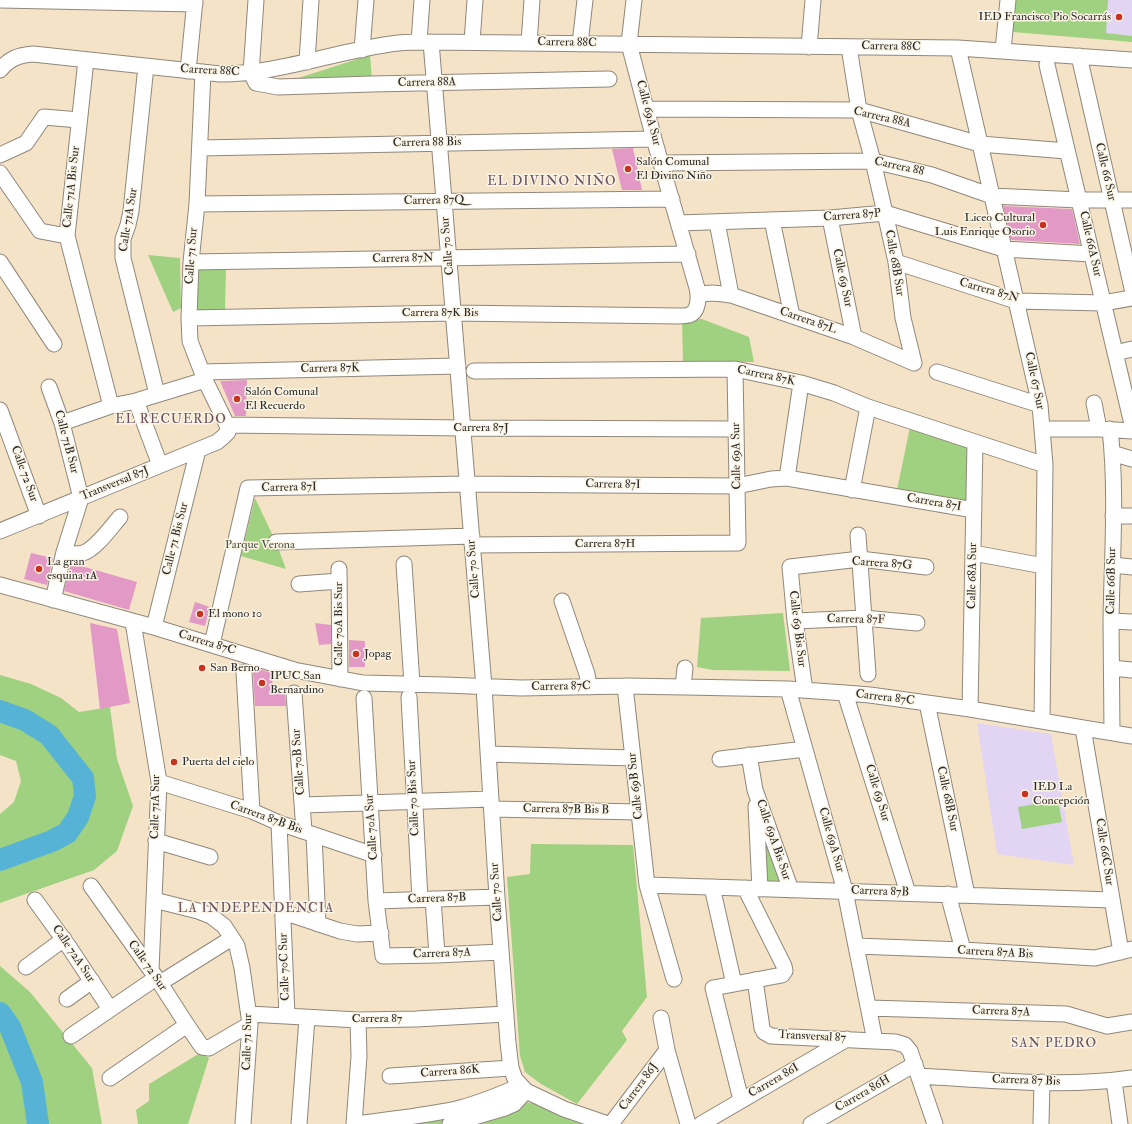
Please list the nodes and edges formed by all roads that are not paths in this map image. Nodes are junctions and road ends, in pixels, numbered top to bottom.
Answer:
1 (0, 0) edge
2 (256, 0) edge
3 (311, 0) edge
4 (366, 0) edge
5 (422, 0) edge
6 (475, 0) edge
7 (532, 0) edge
8 (585, 0) edge
9 (634, 0) edge
10 (813, 0) edge
11 (1008, 0) edge
12 (195, 2) edge
13 (425, 42) junction
14 (472, 42) junction
15 (529, 43) junction
16 (580, 44) junction
17 (629, 44) junction
18 (809, 47) junction
19 (849, 47) junction
20 (958, 48) junction
21 (362, 50) junction
22 (1003, 50) junction
23 (1079, 56) junction
24 (86, 60) junction
25 (1132, 60) edge
26 (2, 62) edge
27 (307, 62) junction
28 (1047, 65) dead end
29 (146, 66) junction
30 (196, 72) junction
31 (251, 73) junction
32 (609, 79) dead end
33 (435, 83) junction
34 (646, 109) junction
35 (859, 110) junction
36 (79, 120) junction
37 (654, 139) junction
38 (440, 143) junction
39 (980, 144) junction
40 (200, 148) junction
41 (1068, 151) junction
42 (0, 155) edge
43 (873, 161) junction
44 (661, 163) junction
45 (0, 173) edge
46 (992, 196) junction
47 (672, 199) junction
48 (1079, 200) junction
49 (1132, 200) edge
50 (444, 201) junction
51 (1112, 201) junction
52 (197, 204) junction
53 (885, 213) junction
54 (830, 218) junction
55 (772, 220) junction
56 (717, 222) junction
57 (678, 223) junction
58 (67, 236) junction
59 (1004, 250) junction
60 (688, 254) junction
61 (1092, 254) junction
62 (449, 258) junction
63 (191, 262) junction
64 (896, 262) junction
65 (1, 264) edge
66 (1132, 288) edge
67 (699, 295) junction
68 (731, 295) junction
69 (1132, 298) edge
70 (1016, 301) junction
71 (1103, 303) junction
72 (453, 313) junction
73 (792, 316) junction
74 (189, 318) junction
75 (854, 337) junction
76 (54, 344) dead end
77 (1132, 349) edge
78 (1115, 353) junction
79 (914, 363) joint
80 (458, 366) junction
81 (735, 369) junction
82 (474, 371) dead end
83 (937, 372) dead end
84 (204, 376) junction
85 (800, 383) junction
86 (49, 388) dead end
87 (157, 394) junction
88 (136, 401) junction
89 (1129, 401) edge
90 (1094, 403) dead end
91 (1040, 405) junction
92 (111, 406) junction
93 (868, 407) junction
94 (0, 410) edge
95 (62, 423) junction
96 (1132, 424) edge
97 (227, 428) junction
98 (463, 428) junction
99 (736, 429) junction
100 (1043, 429) junction
101 (1104, 429) junction
102 (1132, 431) edge
103 (975, 442) junction
104 (198, 450) junction
105 (1112, 453) junction
106 (1132, 459) edge
107 (160, 465) junction
108 (1046, 465) junction
109 (787, 478) junction
110 (467, 484) junction
111 (737, 486) junction
112 (852, 490) junction
113 (81, 498) junction
114 (974, 510) junction
115 (39, 516) junction
116 (1114, 516) junction
117 (1132, 516) edge
118 (120, 517) dead end
119 (0, 531) edge
120 (858, 535) dead end
121 (472, 540) junction
122 (276, 542) dead end
123 (738, 543) joint
124 (64, 552) junction
125 (973, 553) junction
126 (860, 560) junction
127 (404, 564) dead end
128 (1113, 565) junction
129 (1044, 566) junction
130 (790, 567) joint
131 (926, 567) dead end
132 (1132, 567) edge
133 (299, 584) dead end
134 (0, 585) edge
135 (53, 600) junction
136 (562, 601) dead end
137 (864, 618) junction
138 (795, 620) junction
139 (1111, 621) junction
140 (133, 622) junction
141 (1132, 622) edge
142 (917, 623) dead end
143 (154, 627) junction
144 (212, 644) junction
145 (685, 668) dead end
146 (1112, 668) junction
147 (1132, 670) edge
148 (244, 672) dead end
149 (868, 674) dead end
150 (340, 679) junction
151 (625, 686) junction
152 (683, 686) junction
153 (484, 687) junction
154 (589, 687) junction
155 (788, 689) junction
156 (411, 690) junction
157 (805, 690) junction
158 (294, 693) dead end
159 (845, 693) junction
160 (364, 698) dead end
161 (927, 703) junction
162 (970, 709) junction
163 (1042, 721) junction
164 (1083, 728) junction
165 (1112, 732) junction
166 (1132, 736) edge
167 (805, 749) junction
168 (488, 754) junction
169 (749, 756) junction
170 (633, 758) junction
171 (720, 759) dead end
172 (159, 782) junction
173 (755, 790) junction
174 (415, 801) junction
175 (370, 803) junction
176 (492, 804) junction
177 (302, 805) junction
178 (252, 812) junction
179 (639, 812) junction
180 (279, 823) junction
181 (309, 833) junction
182 (156, 841) junction
183 (374, 855) junction
184 (210, 857) dead end
185 (647, 885) junction
186 (91, 886) dead end
187 (712, 887) junction
188 (745, 888) junction
189 (760, 889) junction
190 (791, 890) junction
191 (845, 891) junction
192 (908, 893) junction
193 (948, 894) junction
194 (967, 895) junction
195 (497, 897) junction
196 (426, 899) junction
197 (35, 900) dead end
198 (154, 900) junction
199 (1112, 900) junction
200 (376, 901) junction
201 (283, 912) junction
202 (318, 924) junction
203 (381, 933) junction
204 (232, 938) junction
205 (64, 939) junction
206 (856, 946) junction
207 (963, 950) junction
208 (1126, 950) edge
209 (501, 952) junction
210 (437, 955) junction
211 (384, 956) joint
212 (26, 967) dead end
213 (156, 977) junction
214 (674, 979) dead end
215 (755, 980) junction
216 (92, 981) junction
217 (734, 984) junction
218 (67, 999) dead end
219 (869, 1008) junction
220 (110, 1009) junction
221 (506, 1014) junction
222 (287, 1016) junction
223 (307, 1018) junction
224 (661, 1018) dead end
225 (250, 1019) junction
226 (358, 1020) junction
227 (1132, 1022) edge
228 (187, 1025) junction
229 (71, 1036) dead end
230 (847, 1039) junction
231 (875, 1040) junction
232 (667, 1050) junction
233 (915, 1064) junction
234 (511, 1068) junction
235 (390, 1076) dead end
236 (110, 1078) dead end
237 (1132, 1078) edge
238 (1114, 1081) junction
239 (1042, 1082) junction
240 (523, 1088) junction
241 (741, 1100) junction
242 (932, 1123) edge
243 (243, 1124) edge
244 (299, 1124) edge
245 (354, 1124) edge
246 (358, 1124) edge
247 (450, 1124) edge
248 (609, 1124) edge
249 (688, 1124) edge
250 (701, 1124) edge
251 (811, 1124) edge
252 (1041, 1124) edge
253 (1120, 1124) edge

1 - 12 street
2 - 31 street
3 - 27 street
4 - 21 street
5 - 13 street, Calle 70 Sur
6 - 14 street
7 - 15 street
8 - 16 street
9 - 17 street, Calle 69A Sur
10 - 18 street
11 - 22 street
12 - 30 street, Calle 71 Sur
13 - 14 street, Carrera 88C
13 - 21 street, Carrera 88C
13 - 33 street, Calle 70 Sur
14 - 15 street, Carrera 88C
15 - 16 street, Carrera 88C
16 - 17 street, Carrera 88C
17 - 18 street, Carrera 88C
17 - 34 street, Calle 69A Sur
18 - 19 street, Carrera 88C
19 - 20 street, Carrera 88C
19 - 35 street, Calle 68B Sur
20 - 22 street, Carrera 88C
20 - 39 street, Calle 67 Sur
21 - 27 street, Carrera 88C
22 - 23 street, Carrera 88C
23 - 25 street, Carrera 88C
23 - 51 street, Calle 66 Sur
24 - 26 street, Carrera 88C
24 - 29 street, Carrera 88C
24 - 36 street, Calle 71A Bis Sur
27 - 31 street, Carrera 88C
28 - 41 street, Calle 66A Sur
29 - 30 street, Carrera 88C
29 - 87 street, Calle 71A Sur
30 - 31 street, Carrera 88C
30 - 40 street, Calle 71 Sur
31 - 33 street, Carrera 88A
32 - 33 street, Carrera 88A
33 - 38 street, Calle 70 Sur
34 - 35 street, Carrera 88A
34 - 37 street, Calle 69A Sur
35 - 39 street, Carrera 88A
35 - 43 street, Calle 68B Sur
36 - 42 street
36 - 58 street, Calle 71A Bis Sur
37 - 38 street, Carrera 88 Bis
37 - 44 street, Calle 69A Sur
38 - 40 street, Carrera 88 Bis
38 - 50 street, Calle 70 Sur
39 - 41 street, Carrera 88A
39 - 46 street, Calle 67 Sur
40 - 52 street, Calle 71 Sur
41 - 48 street, Calle 66A Sur
43 - 44 street, Carrera 88
43 - 46 street, Carrera 88
43 - 53 street, Calle 68B Sur
44 - 47 street, Calle 69A Sur
45 - 58 street
46 - 48 street, Carrera 88
46 - 59 street, Calle 67 Sur
47 - 50 street, Carrera 87Q
47 - 57 street, Calle 69A Sur
48 - 51 street, Carrera 88
48 - 61 street, Calle 66A Sur
49 - 51 street, Carrera 88
50 - 52 street, Carrera 87Q
50 - 62 street, Calle 70 Sur
51 - 66 street, Calle 66 Sur
52 - 63 street, Calle 71 Sur
53 - 54 street, Carrera 87P
53 - 59 street, Carrera 87P
53 - 64 street, Calle 68B Sur
54 - 55 street, Carrera 87P
54 - 75 street, Calle 69 Sur
55 - 56 street, Carrera 87P
55 - 73 street
56 - 57 street, Carrera 87P
56 - 68 street
57 - 60 street, Calle 69A Sur
58 - 92 street, Calle 71A Bis Sur
59 - 61 street, Carrera 87P
59 - 70 street, Calle 67 Sur
60 - 62 street, Carrera 87N
60 - 67 street, Calle 69A Sur
61 - 71 street, Calle 66A Sur
62 - 63 street, Carrera 87N
62 - 72 street, Calle 70 Sur
63 - 74 street, Calle 71 Sur
64 - 70 street, Carrera 87N
64 - 79 street, Calle 68B Sur
65 - 76 street
67 - 68 street, Carrera 87L
67 - 72 street, Carrera 87K Bis
68 - 73 street, Carrera 87L
69 - 71 street, Carrera 87N
70 - 71 street, Carrera 87N
70 - 91 street, Calle 67 Sur
71 - 78 street, Calle 66A Sur
72 - 74 street, Carrera 87K Bis
72 - 80 street, Calle 70 Sur
73 - 75 street, Carrera 87L
74 - 84 street, Calle 71 Sur
75 - 79 street, Carrera 87L
77 - 78 street
78 - 89 street, Calle 66A Sur
80 - 84 street, Carrera 87K
80 - 98 street, Calle 70 Sur
81 - 82 street, Carrera 87K
81 - 85 street, Carrera 87K
81 - 99 street, Calle 69A Sur
83 - 91 street
84 - 87 street, Carrera 87K
84 - 97 street, Calle 71 Sur
85 - 93 street, Carrera 87K
85 - 109 street
86 - 95 street, Calle 71B Sur
87 - 88 street, Carrera 87K
88 - 92 street, Carrera 87K
88 - 107 street
89 - 96 street, Calle 66A Sur
90 - 101 street, Calle 66B Sur
91 - 100 street, Calle 67 Sur
92 - 95 street, Carrera 87K
93 - 103 street, Carrera 87K
93 - 112 street
94 - 115 street, Calle 72 Sur
95 - 113 street, Calle 71B Sur
97 - 98 street, Carrera 87J
97 - 104 street, Transversal 87J
98 - 99 street, Carrera 87J
98 - 110 street, Calle 70 Sur
99 - 111 street, Calle 69A Sur
100 - 101 street
100 - 108 street, Calle 67 Sur
101 - 102 street
101 - 105 street, Calle 66B Sur
103 - 108 street, Carrera 87K
103 - 114 street, Calle 68A Sur
104 - 107 street, Transversal 87J
104 - 143 street, Calle 71 Bis Sur
105 - 106 street
105 - 116 street, Calle 66B Sur
107 - 113 street, Transversal 87J
108 - 129 street, Calle 67 Sur
109 - 111 street, Carrera 87I
109 - 112 street, Carrera 87I
110 - 111 street, Carrera 87I
110 - 121 street, Calle 70 Sur
110 - 144 street, Carrera 87I
111 - 123 street, Calle 69A Sur
112 - 114 street, Carrera 87I
113 - 115 street, Transversal 87J
113 - 124 street
114 - 125 street, Calle 68A Sur
115 - 119 street, Transversal 87J
116 - 117 street
116 - 128 street, Calle 66B Sur
118 - 124 street
120 - 126 street
121 - 122 street, Carrera 87H
121 - 123 street, Carrera 87H
121 - 153 street, Calle 70 Sur
124 - 135 street
125 - 129 street
125 - 162 street, Calle 68A Sur
126 - 130 street, Carrera 87G
126 - 131 street, Carrera 87G
126 - 137 street
127 - 156 street, Calle 70 Bis Sur
128 - 132 street
128 - 139 street, Calle 66B Sur
129 - 163 street, Calle 67 Sur
130 - 138 street, Calle 69 Bis Sur
133 - 150 street, Calle 70A Bis Sur
134 - 135 street, Carrera 87C
135 - 140 street, Carrera 87C
136 - 154 street
137 - 138 street, Carrera 87F
137 - 142 street, Carrera 87F
137 - 149 street
138 - 157 street, Calle 69 Bis Sur
139 - 141 street
139 - 146 street, Calle 66B Sur
140 - 143 street, Carrera 87C
140 - 172 street, Calle 71A Sur
143 - 144 street, Carrera 87C
144 - 150 street, Carrera 87C
145 - 152 street
146 - 147 street
146 - 165 street, Calle 66B Sur
148 - 178 street
150 - 156 street, Carrera 87C
151 - 152 street, Carrera 87C
151 - 154 street, Carrera 87C
151 - 170 street, Calle 69B Sur
152 - 155 street, Carrera 87C
153 - 154 street, Carrera 87C
153 - 156 street, Carrera 87C
153 - 168 street, Calle 70 Sur
155 - 157 street, Carrera 87C
155 - 167 street, Calle 69A Sur
156 - 174 street, Calle 70 Bis Sur
157 - 159 street, Carrera 87C
158 - 177 street, Calle 70B Sur
159 - 161 street, Carrera 87C
159 - 192 street, Calle 69 Sur
160 - 175 street, Calle 70A Sur
161 - 162 street, Carrera 87C
161 - 194 street, Calle 68B Sur
162 - 163 street, Carrera 87C
163 - 164 street, Carrera 87C
164 - 165 street, Carrera 87C
164 - 199 street, Calle 66C Sur
165 - 166 street, Carrera 87C
167 - 169 street
167 - 191 street, Calle 69A Sur
168 - 170 street
168 - 176 street, Calle 70 Sur
169 - 171 street
169 - 173 street, Calle 69A Bis Sur
170 - 179 street, Calle 69B Sur
172 - 178 street, Carrera 87B Bis
172 - 182 street, Calle 71A Sur
173 - 189 street, Calle 69A Bis Sur
173 - 190 street, Calle 69A Bis Sur
174 - 175 street, Carrera 87B Bis B
174 - 176 street, Carrera 87B Bis B
174 - 196 street, Calle 70 Bis Sur
175 - 177 street, Carrera 87B Bis B
175 - 183 street, Calle 70A Sur
176 - 179 street, Carrera 87B Bis B
176 - 195 street, Calle 70 Sur
177 - 181 street, Calle 70B Sur
178 - 180 street, Carrera 87B Bis
179 - 185 street, Calle 69B Sur
180 - 181 street, Carrera 87B Bis
180 - 201 street, Calle 70C Sur
181 - 183 street, Carrera 87B Bis
181 - 202 street, Calle 70B Sur
182 - 184 street
182 - 198 street, Calle 71A Sur
183 - 200 street, Calle 70A Sur
185 - 187 street, Carrera 87B
185 - 214 street, Calle 69B Sur
186 - 213 street, Calle 72 Sur
187 - 188 street, Carrera 87B
187 - 217 street
188 - 189 street, Carrera 87B
188 - 215 street
189 - 190 street, Carrera 87B
190 - 191 street, Carrera 87B
191 - 192 street, Carrera 87B
191 - 206 street, Calle 69A Sur
192 - 193 street, Carrera 87B
193 - 194 street, Carrera 87B
193 - 207 street
194 - 199 street, Carrera 87B
195 - 196 street, Carrera 87B
195 - 209 street, Calle 70 Sur
196 - 200 street, Carrera 87B
196 - 210 street, Calle 70 Bis Sur
197 - 205 street, Calle 72A Sur
198 - 204 street, Calle 71 Sur
198 - 213 street, Calle 71A Sur
199 - 208 street, Calle 66C Sur
200 - 203 street, Calle 70A Sur
201 - 202 street
201 - 222 street, Calle 70C Sur
202 - 203 street
203 - 211 street, Calle 70A Sur
204 - 213 street
204 - 225 street, Calle 71 Sur
205 - 212 street
205 - 216 street, Calle 72A Sur
206 - 207 street, Carrera 87A Bis
206 - 219 street, Calle 69A Sur
207 - 208 street, Carrera 87A Bis
209 - 210 street, Carrera 87A
209 - 221 street, Calle 70 Sur
210 - 211 street, Carrera 87A
213 - 220 street
213 - 228 street, Calle 72 Sur
215 - 217 street
215 - 230 street, Transversal 87
216 - 218 street
216 - 220 street, Calle 72A Sur
217 - 241 street
219 - 227 street, Carrera 87A
219 - 231 street, Calle 69A Sur
220 - 229 street
221 - 226 street, Carrera 87
221 - 234 street, Calle 70 Sur
222 - 223 street, Carrera 87
222 - 225 street, Carrera 87
223 - 226 street, Carrera 87
223 - 244 street
224 - 232 street
225 - 228 street, Calle 72 Sur
225 - 243 street, Calle 71 Sur
226 - 245 street
228 - 236 street
230 - 231 street, Transversal 87
230 - 241 street, Carrera 86I
231 - 233 street, Transversal 87
232 - 248 street, Carrera 86J
232 - 249 street
233 - 239 street, Carrera 87 Bis
233 - 242 street
233 - 251 street, Carrera 86H
234 - 235 street, Carrera 86K
234 - 240 street, Calle 70 Sur
237 - 238 street, Carrera 87 Bis
238 - 239 street, Carrera 87 Bis
238 - 253 street
239 - 252 street
240 - 246 street
240 - 247 street
240 - 248 street, Carrera 86J
241 - 250 street, Carrera 86I

